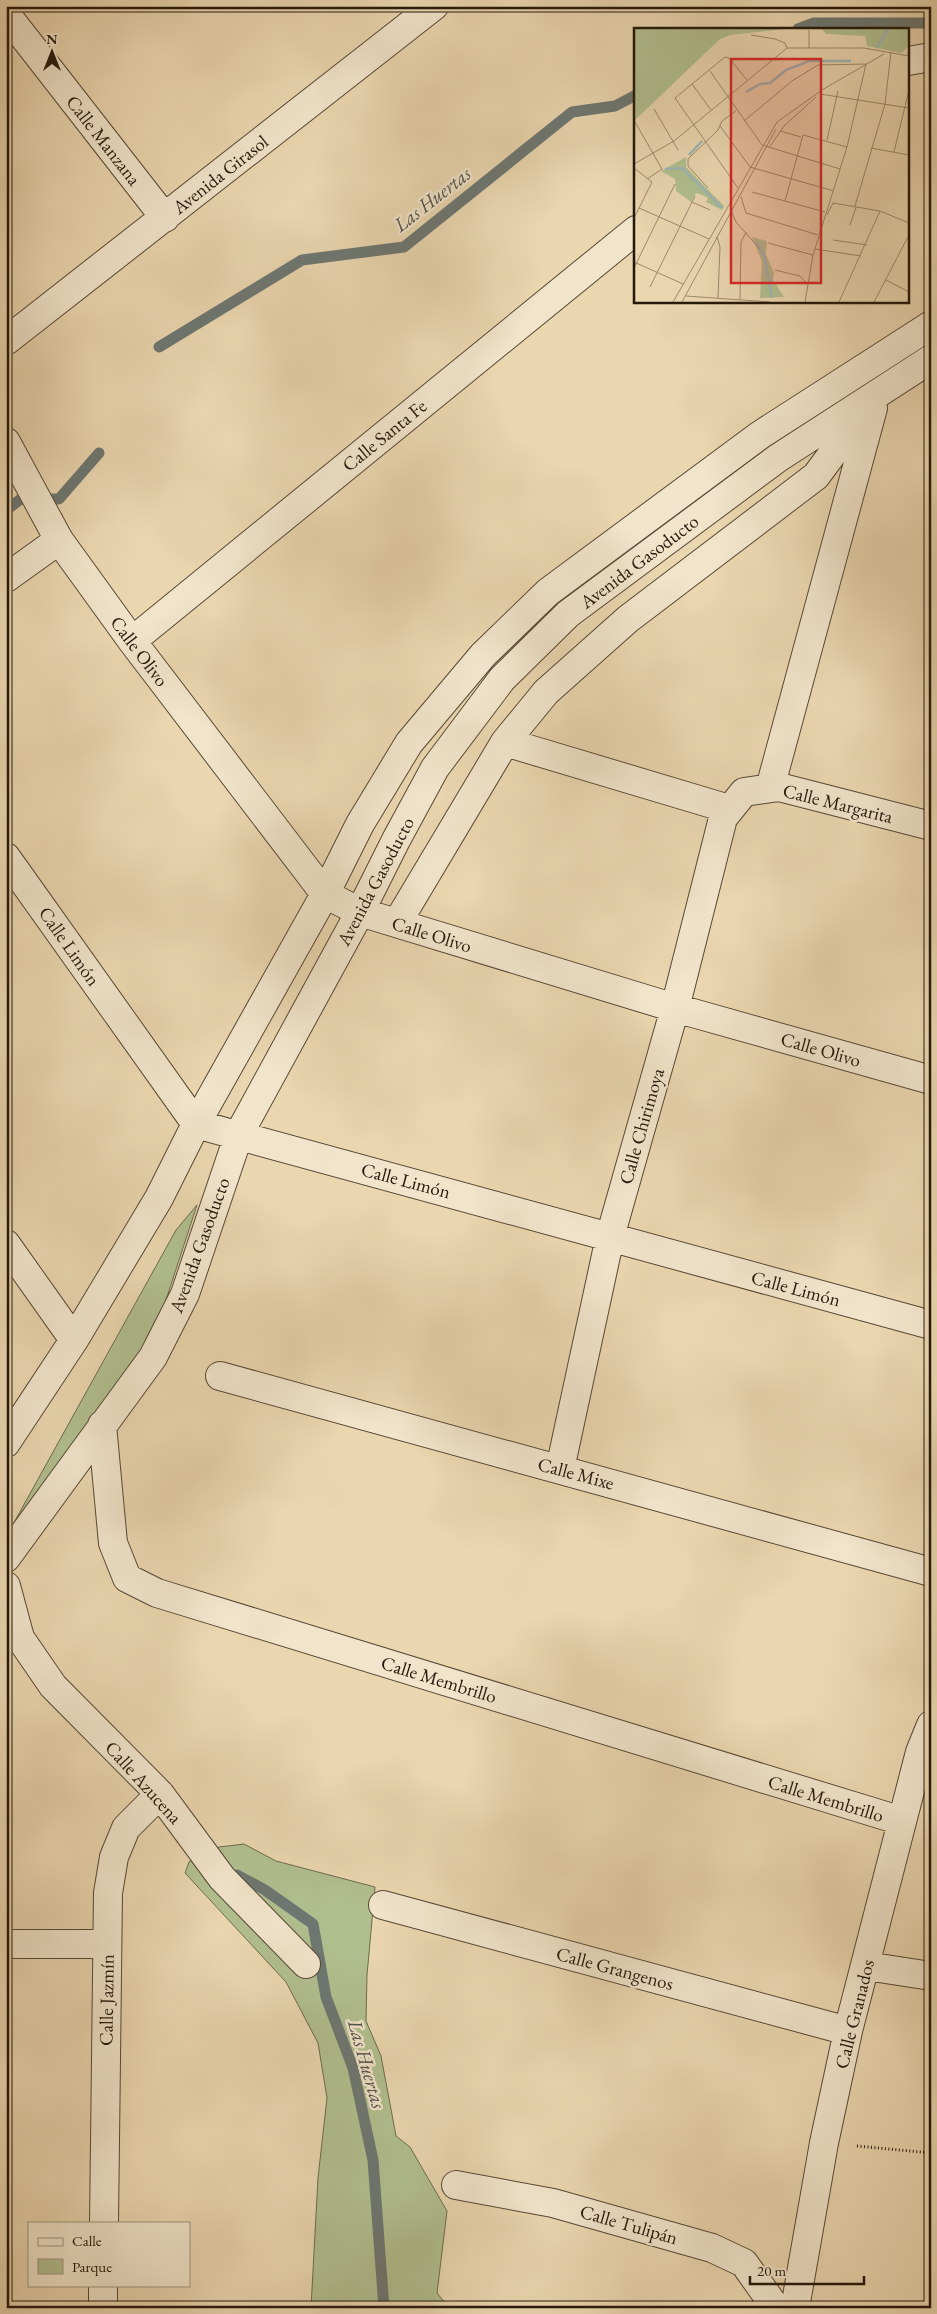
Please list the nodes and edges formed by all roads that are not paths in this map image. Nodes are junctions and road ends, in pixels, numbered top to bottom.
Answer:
1 (434, 6) edge
2 (6, 14) edge
3 (931, 57) edge
4 (910, 61) edge
5 (165, 218) junction
6 (634, 232) edge
7 (931, 325) edge
8 (6, 341) edge
9 (929, 362) edge
10 (877, 394) junction
11 (6, 442) edge
12 (54, 532) junction
13 (6, 578) edge
14 (132, 641) junction
15 (505, 742) junction
16 (748, 796) junction
17 (931, 826) edge
18 (6, 857) edge
19 (325, 894) junction
20 (360, 912) junction
21 (397, 923) junction
22 (675, 1008) junction
23 (931, 1080) edge
24 (196, 1124) junction
25 (239, 1134) junction
26 (610, 1237) junction
27 (6, 1244) edge
28 (931, 1325) edge
29 (74, 1340) junction
30 (220, 1376) dead end
31 (102, 1425) junction
32 (6, 1443) edge
33 (560, 1469) junction
34 (6, 1558) edge
35 (931, 1572) edge
36 (6, 1586) edge
37 (931, 1725) edge
38 (160, 1794) junction
39 (902, 1821) junction
40 (383, 1906) dead end
41 (6, 1944) edge
42 (107, 1944) junction
43 (306, 1964) dead end
44 (866, 1966) junction
45 (931, 1976) edge
46 (848, 2031) junction
47 (456, 2185) dead end
48 (104, 2222) edge
49 (103, 2286) edge
50 (103, 2308) edge
51 (776, 2308) edge
52 (795, 2308) edge

1 - 5 street, Avenida Girasol
2 - 5 street, Calle Manzana
3 - 4 street
5 - 8 street, Avenida Girasol
6 - 14 street, Calle Santa Fe
7 - 19 street, Avenida Gasoducto
9 - 10 street, Avenida Gasoducto
10 - 15 street
10 - 16 street, Calle Chirimoya
10 - 20 street, Avenida Gasoducto
11 - 12 street, Calle Olivo
12 - 13 street
12 - 14 street, Calle Olivo
14 - 19 street, Calle Olivo
15 - 16 street, Calle Margarita
15 - 21 street
16 - 17 street, Calle Margarita
16 - 22 street, Calle Chirimoya
18 - 24 street, Calle Limón
19 - 20 street, Calle Olivo
19 - 24 street, Avenida Gasoducto
20 - 21 street, Calle Olivo
20 - 25 street, Avenida Gasoducto
21 - 22 street, Calle Olivo
22 - 23 street, Calle Olivo
22 - 26 street, Calle Chirimoya
24 - 25 street, Calle Limón
24 - 29 street, Avenida Gasoducto
25 - 26 street, Calle Limón
25 - 31 street, Avenida Gasoducto
26 - 28 street, Calle Limón
26 - 33 street, Calle Chirimoya
27 - 29 street
29 - 32 street, Avenida Gasoducto
30 - 33 street, Calle Mixe
31 - 34 street, Avenida Gasoducto
31 - 39 street, Calle Membrillo
33 - 35 street, Calle Mixe
36 - 38 street, Calle Azucena
37 - 39 street, Calle Granados
38 - 42 street, Calle Jazmín
38 - 43 street, Calle Azucena
39 - 44 street, Calle Granados
40 - 46 street, Calle Grangenos
41 - 42 street
42 - 48 street, Calle Jazmín
44 - 45 street
44 - 46 street, Calle Granados
46 - 52 street, Calle Granados
47 - 51 street, Calle Tulipán
49 - 50 street

